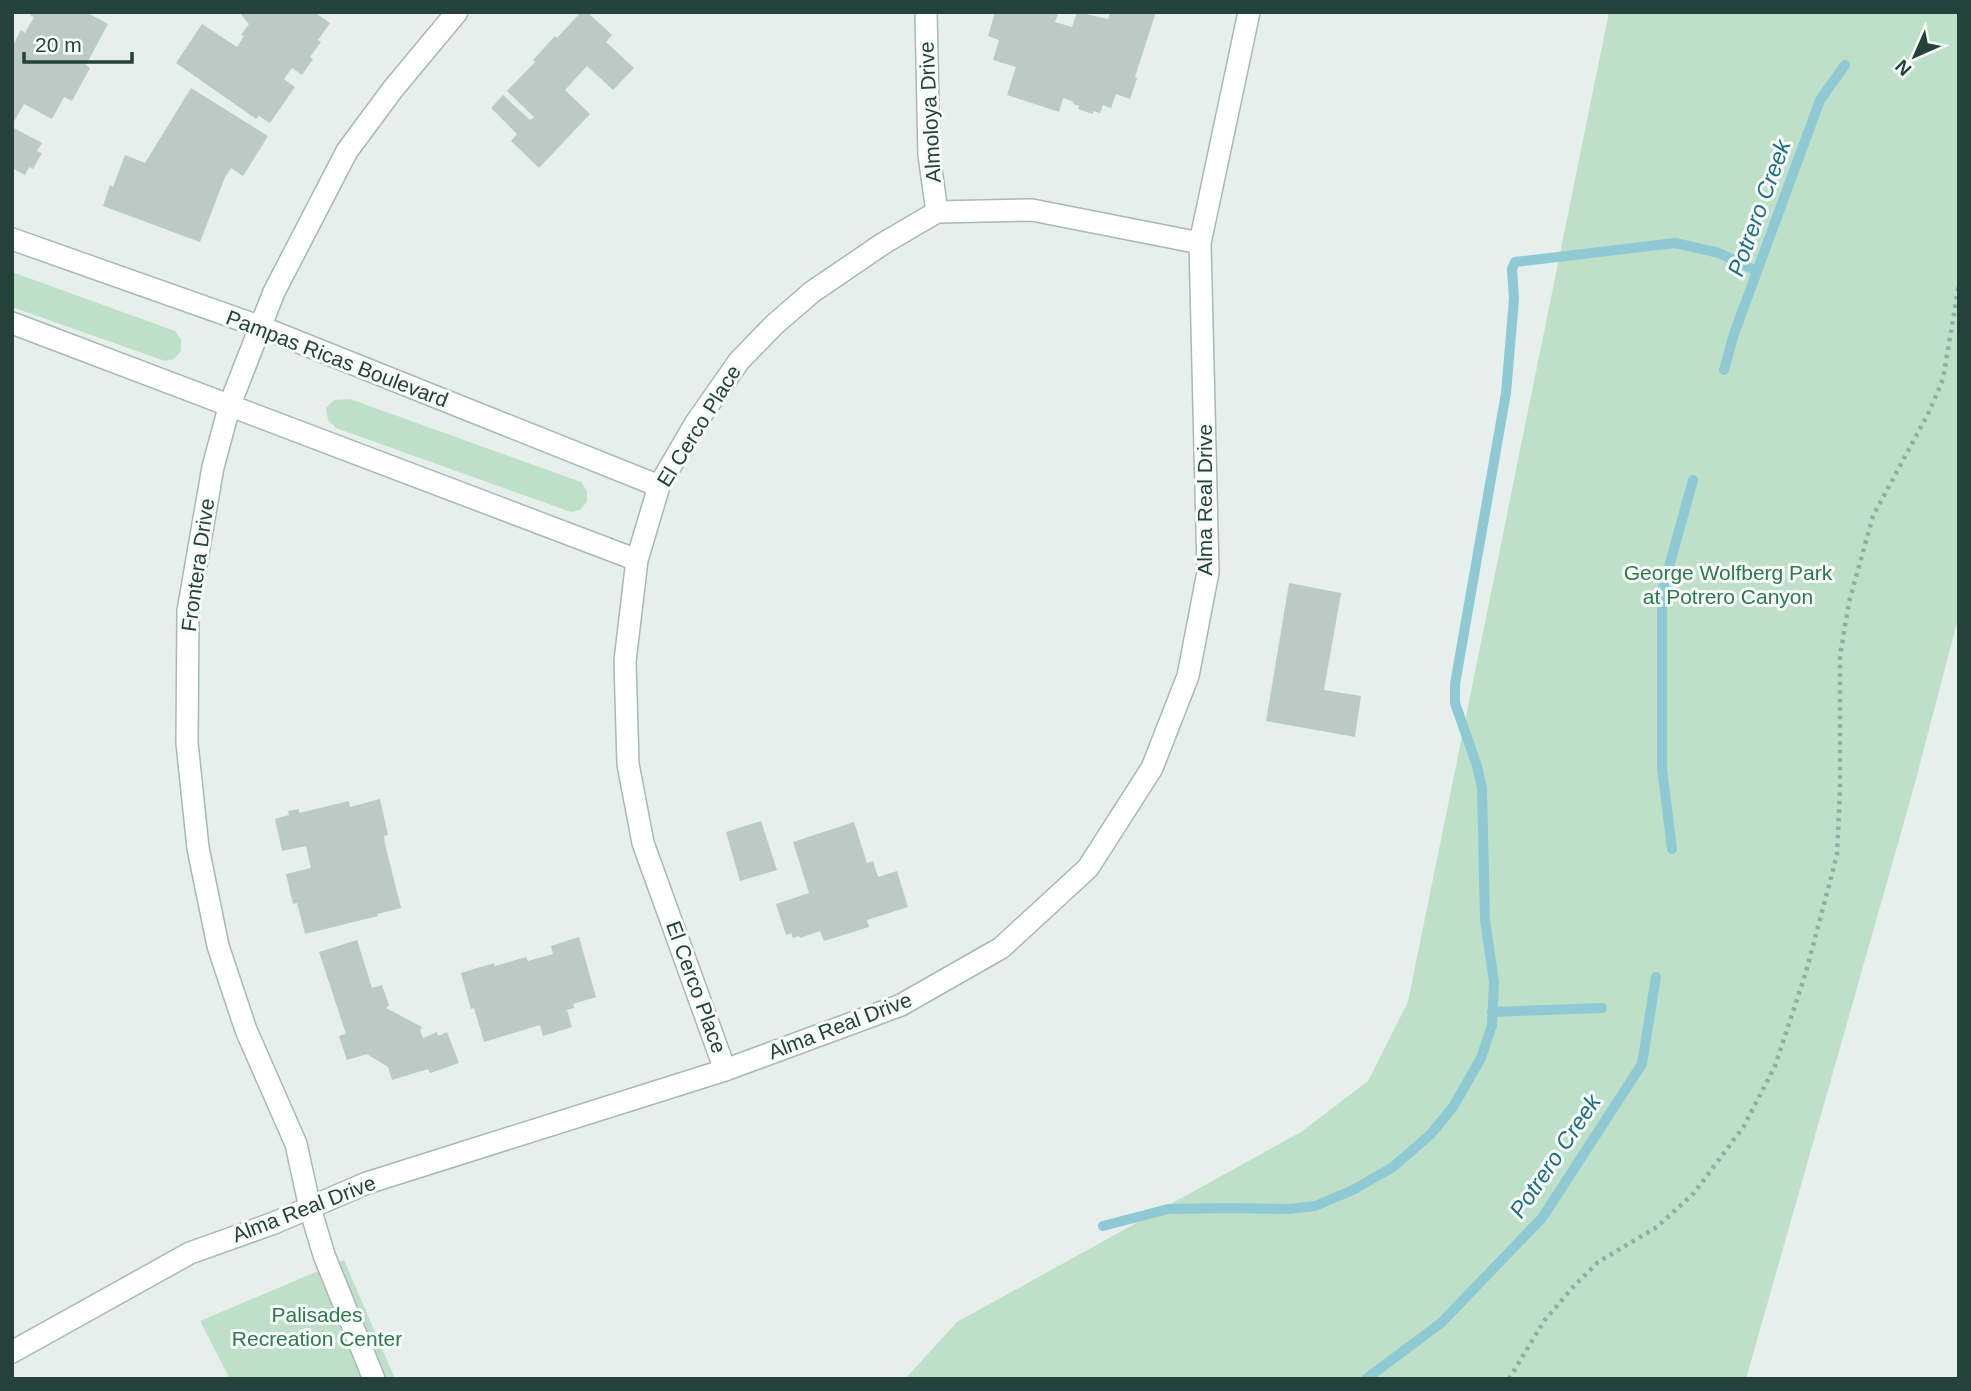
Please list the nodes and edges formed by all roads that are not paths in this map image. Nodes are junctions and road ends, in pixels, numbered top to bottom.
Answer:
1 (457, 12) edge
2 (926, 12) edge
3 (1249, 12) edge
4 (937, 212) junction
5 (12, 239) edge
6 (1200, 243) junction
7 (12, 323) edge
8 (261, 327) junction
9 (230, 404) junction
10 (659, 486) junction
11 (637, 560) junction
12 (725, 1070) junction
13 (310, 1208) junction
14 (12, 1352) edge
15 (374, 1379) edge

1 - 8 street, Frontera Drive
2 - 4 street, Almoloya Drive
3 - 6 street, Alma Real Drive
4 - 6 street, El Cerco Place
4 - 10 street, El Cerco Place
5 - 8 street, Pampas Ricas Boulevard
6 - 12 street, Alma Real Drive
7 - 9 street
8 - 9 street, Frontera Drive
8 - 10 street, Pampas Ricas Boulevard
9 - 11 street
9 - 13 street, Frontera Drive
10 - 11 street, El Cerco Place
11 - 12 street, El Cerco Place
12 - 13 street, Alma Real Drive
13 - 14 street, Alma Real Drive
13 - 15 street, Frontera Drive

